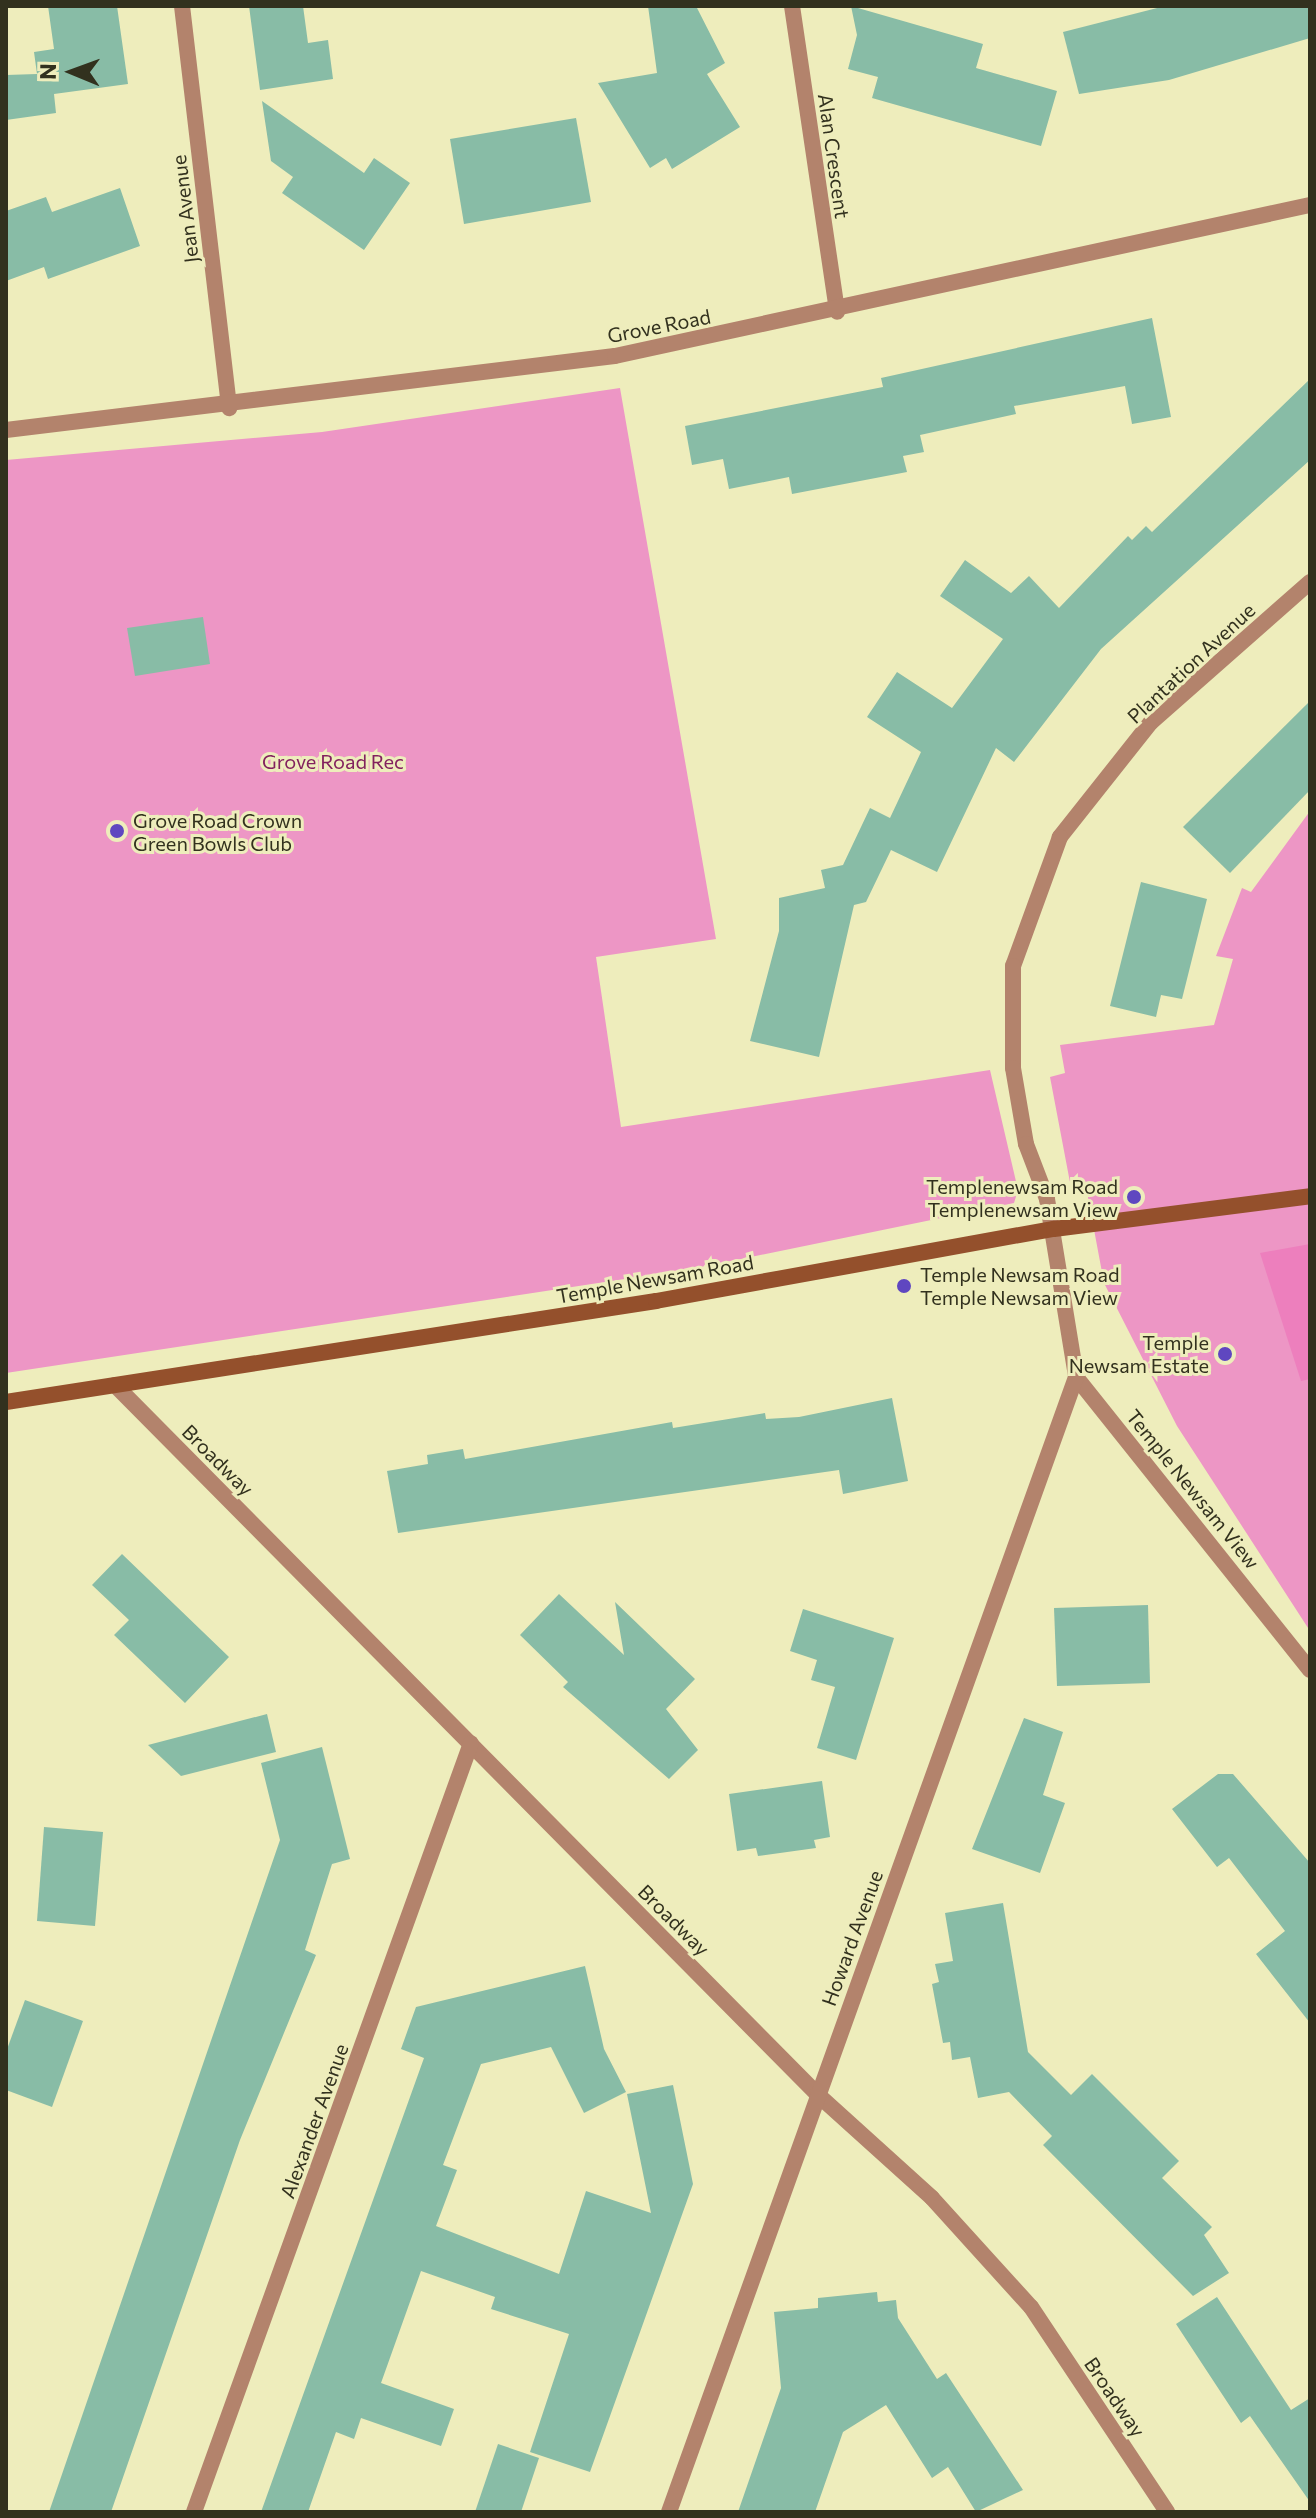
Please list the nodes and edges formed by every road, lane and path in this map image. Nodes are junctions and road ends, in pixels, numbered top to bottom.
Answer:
1 (182, 6) edge
2 (792, 6) edge
3 (1310, 205) edge
4 (837, 312) junction
5 (229, 408) junction
6 (6, 430) edge
7 (1310, 582) edge
8 (1310, 1196) edge
9 (1054, 1229) junction
10 (1076, 1377) junction
11 (115, 1385) junction
12 (6, 1402) edge
13 (1310, 1670) edge
14 (471, 1743) junction
15 (817, 2094) junction
16 (194, 2512) edge
17 (669, 2512) edge
18 (1167, 2512) edge

1 - 5 street, Jean Avenue
2 - 4 street, Alan Crescent
3 - 4 street, Grove Road
4 - 5 street, Grove Road
5 - 6 street, Grove Road
7 - 9 street, Plantation Avenue
8 - 9 street, Temple Newsam Road
9 - 10 street
9 - 11 street, Temple Newsam Road
10 - 13 street, Temple Newsam View
10 - 15 street, Howard Avenue
11 - 12 street, Temple Newsam Road
11 - 14 street, Broadway
14 - 15 street, Broadway
14 - 16 street, Alexander Avenue
15 - 17 street, Howard Avenue
15 - 18 street, Broadway

